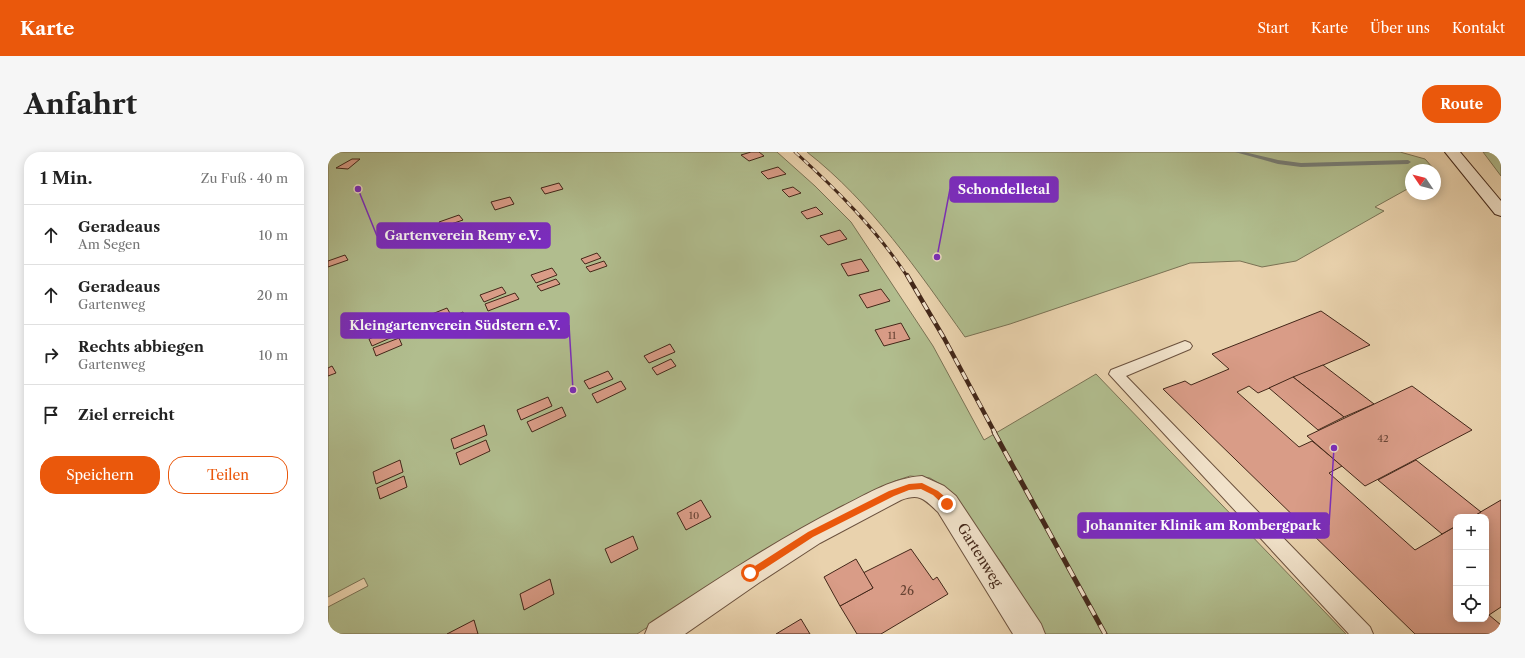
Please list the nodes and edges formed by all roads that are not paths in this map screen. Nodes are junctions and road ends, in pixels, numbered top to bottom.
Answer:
1 (1452, 152) edge
2 (1501, 211) edge
3 (1185, 346) dead end
4 (660, 634) edge
5 (1030, 634) edge
6 (1363, 634) edge

1 - 2 street
3 - 6 lane
4 - 5 street, Gartenweg

